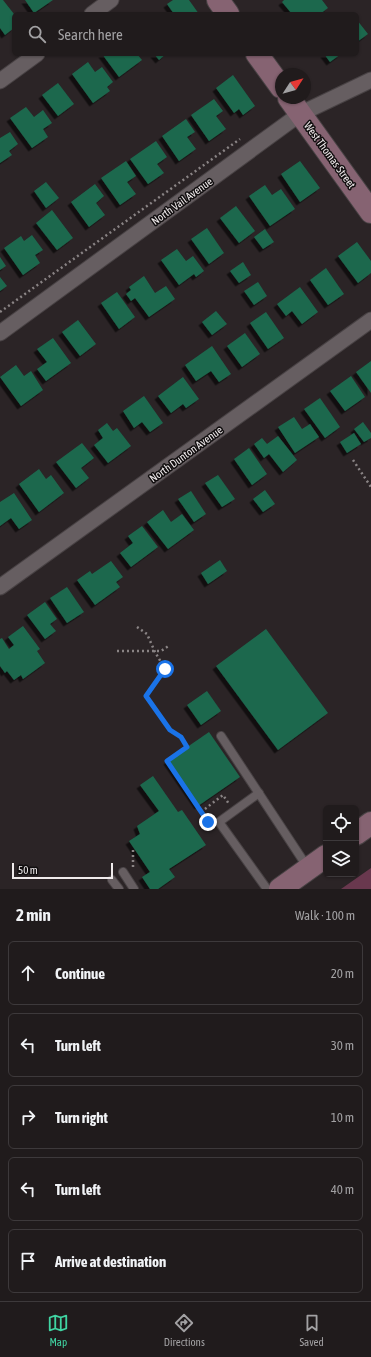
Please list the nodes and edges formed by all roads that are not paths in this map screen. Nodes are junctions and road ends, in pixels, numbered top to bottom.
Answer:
1 (112, 0) edge
2 (218, 0) edge
3 (95, 12) edge
4 (227, 12) edge
5 (34, 56) edge
6 (258, 56) edge
7 (275, 79) edge
8 (371, 80) edge
9 (0, 81) edge
10 (295, 106) edge
11 (371, 212) edge
12 (371, 320) edge
13 (0, 333) edge
14 (0, 587) edge
15 (221, 736) dead end
16 (259, 793) junction
17 (371, 823) edge
18 (359, 832) edge
19 (323, 858) edge
20 (309, 868) junction
21 (123, 872) dead end
22 (112, 880) dead end
23 (119, 889) edge
24 (134, 889) edge
25 (267, 889) edge
26 (280, 889) edge

1 - 3 street
2 - 4 street
5 - 9 street
6 - 7 street
8 - 10 street, North Vail Avenue
10 - 11 street, West Thomas Street
10 - 13 street, North Vail Avenue
12 - 14 street, North Dunton Avenue
15 - 16 lane
16 - 20 lane
16 - 25 lane
17 - 18 street
19 - 20 street
20 - 26 street
21 - 24 lane
22 - 23 lane

